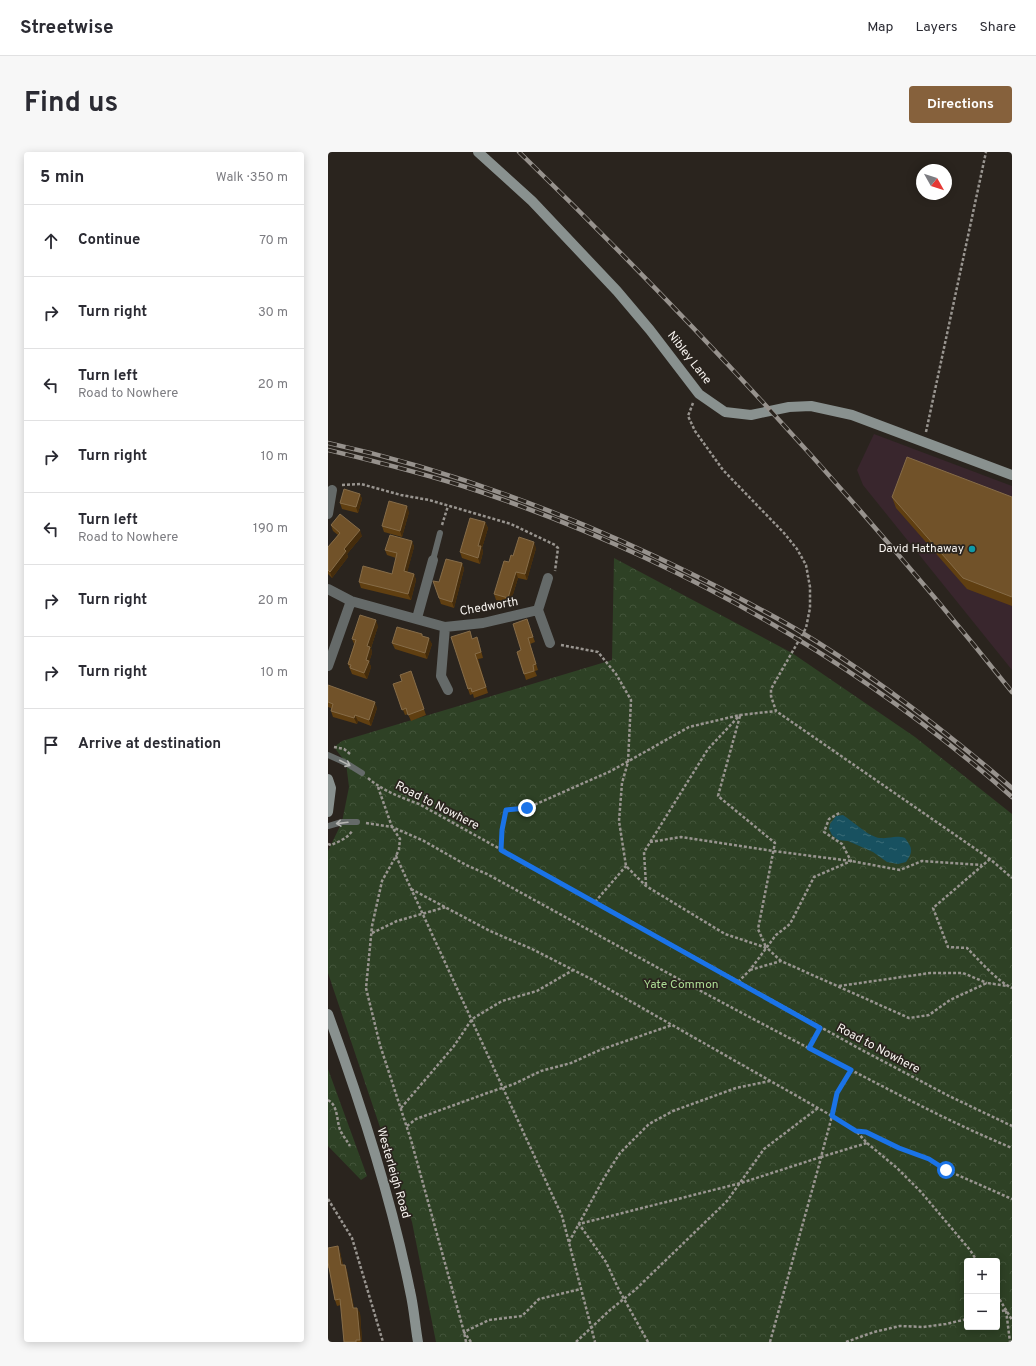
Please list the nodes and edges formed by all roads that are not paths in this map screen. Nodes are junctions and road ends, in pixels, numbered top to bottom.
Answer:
1 (478, 152) edge
2 (1012, 476) edge
3 (334, 488) road end
4 (328, 514) edge
5 (440, 533) road end
6 (433, 560) joint
7 (548, 578) road end
8 (328, 589) edge
9 (351, 601) junction
10 (538, 610) junction
11 (417, 618) junction
12 (445, 626) junction
13 (550, 643) road end
14 (328, 666) edge
15 (448, 690) dead end
16 (328, 755) edge
17 (362, 773) road end
18 (328, 779) edge
19 (328, 812) edge
20 (356, 822) road end
21 (328, 826) edge
22 (328, 1014) edge
23 (418, 1342) edge

1 - 2 street, Nibley Lane
3 - 4 street
5 - 6 lane
6 - 11 street
7 - 10 street
8 - 9 street, Chedworth
9 - 11 street, Chedworth
9 - 14 street
10 - 12 street, Chedworth
10 - 13 street
11 - 12 street, Chedworth
12 - 15 street, Chedworth
16 -> 17 lane
18 - 19 street
20 -> 21 lane
22 - 23 street, Westerleigh Road

